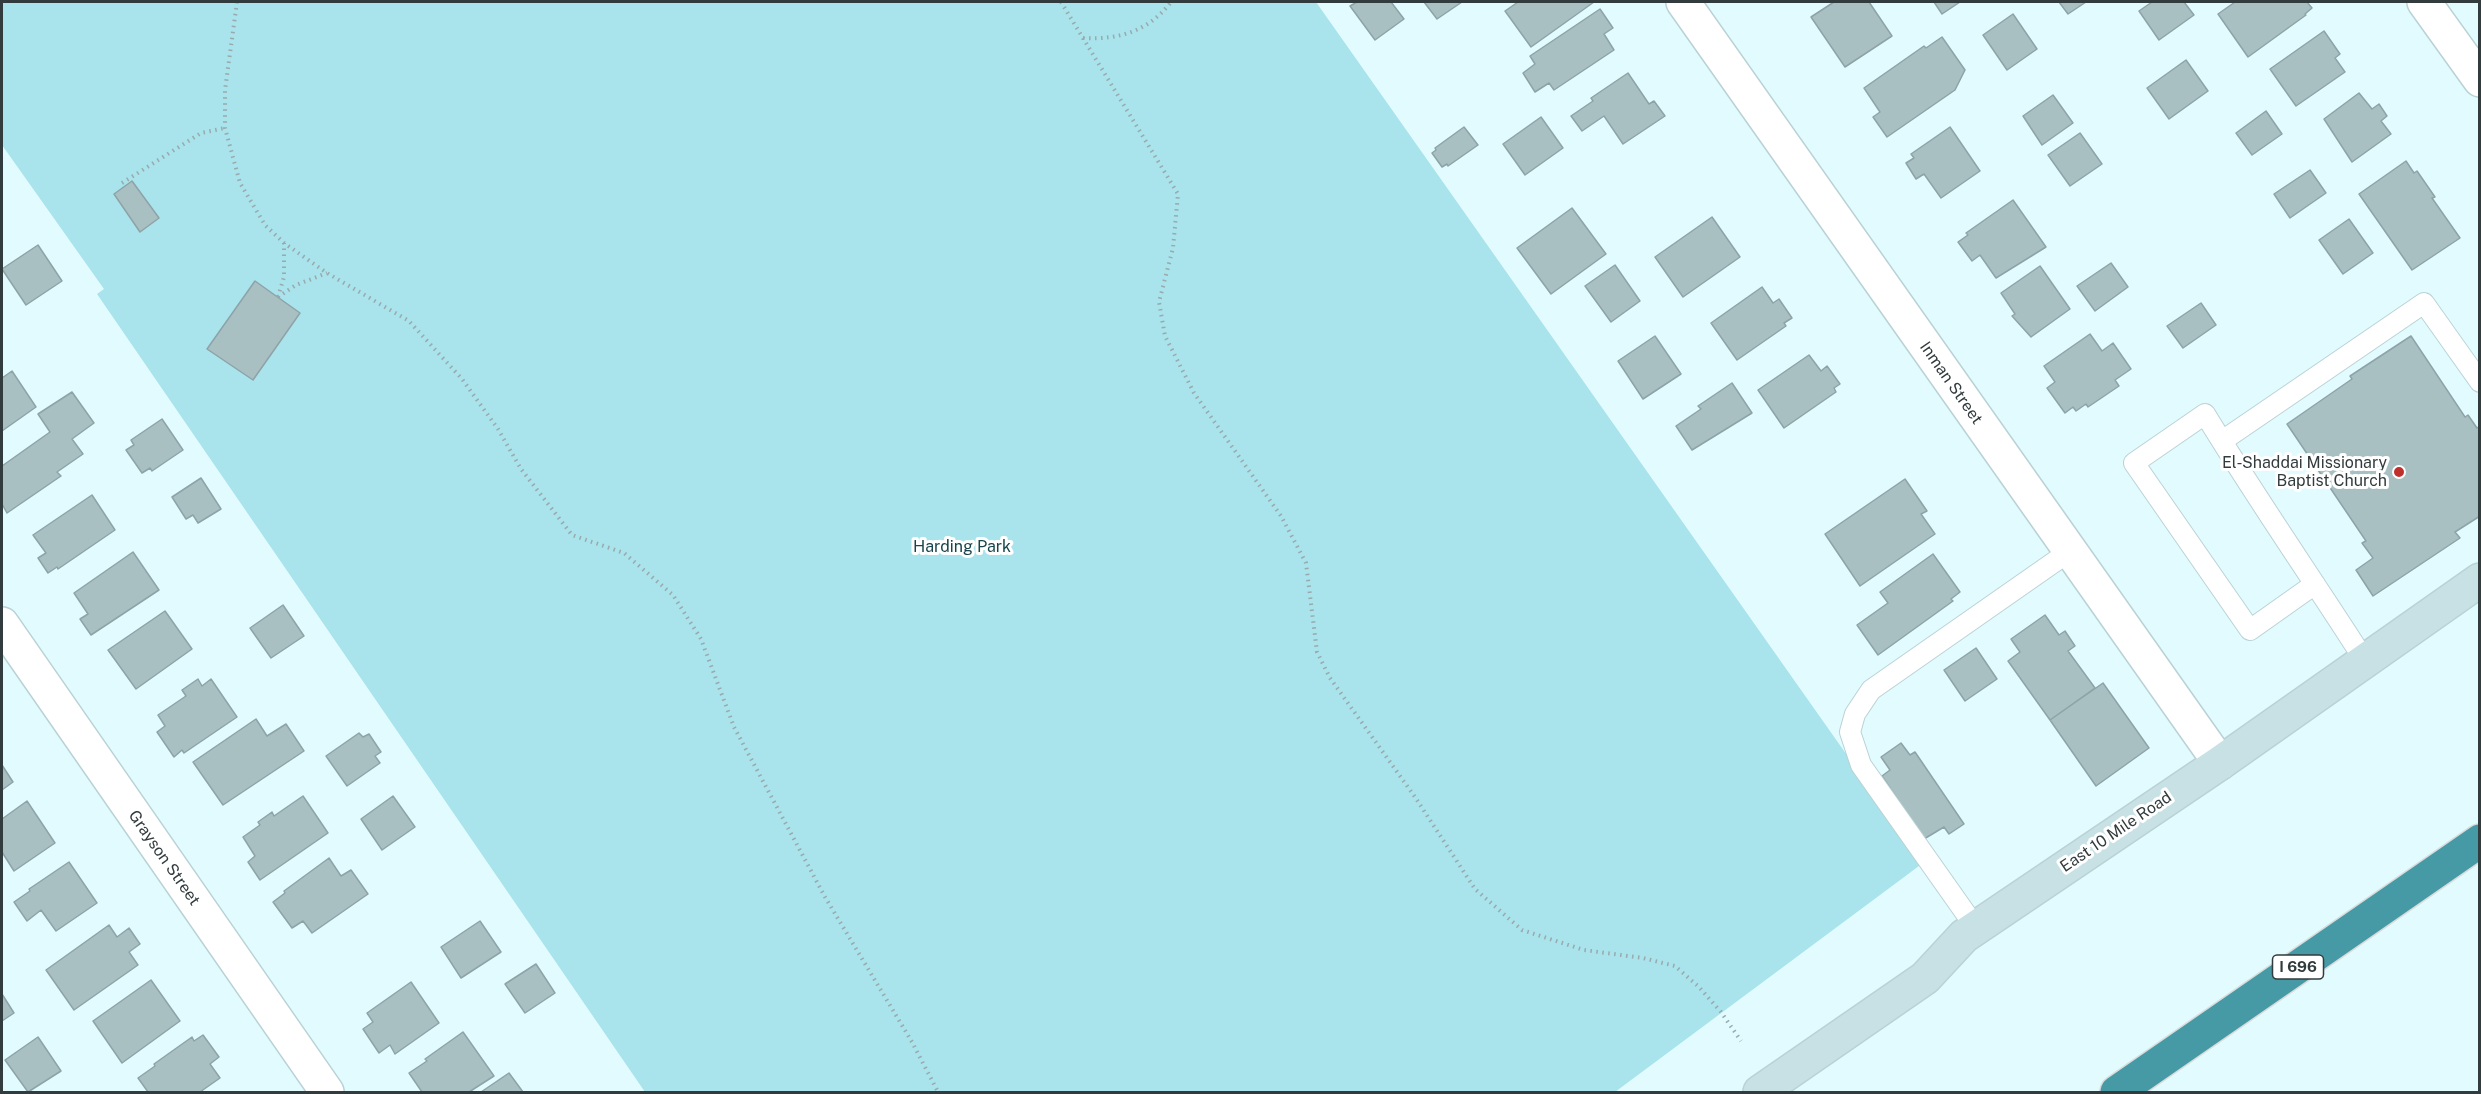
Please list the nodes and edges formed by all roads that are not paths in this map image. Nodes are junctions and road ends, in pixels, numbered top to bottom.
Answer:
1 (1683, 2) edge
2 (2424, 2) edge
3 (2480, 80) edge
4 (2480, 381) edge
5 (2222, 441) junction
6 (2070, 551) junction
7 (2480, 580) edge
8 (2315, 584) junction
9 (2, 624) edge
10 (2365, 661) junction
11 (2220, 763) junction
12 (2480, 841) edge
13 (1976, 928) junction
14 (327, 1092) edge
15 (1760, 1092) edge
16 (2117, 1092) edge

1 - 6 street, Inman Street
2 - 3 street
4 - 5 lane
5 - 8 lane
5 - 8 lane
6 - 11 street, Inman Street
6 - 13 lane
7 - 10 main road, East 10 Mile Road
8 - 10 lane
9 - 14 street, Grayson Street
10 - 11 main road, East 10 Mile Road
11 - 13 main road, East 10 Mile Road
12 - 16 highway, I 696
13 - 15 main road, East 10 Mile Road

